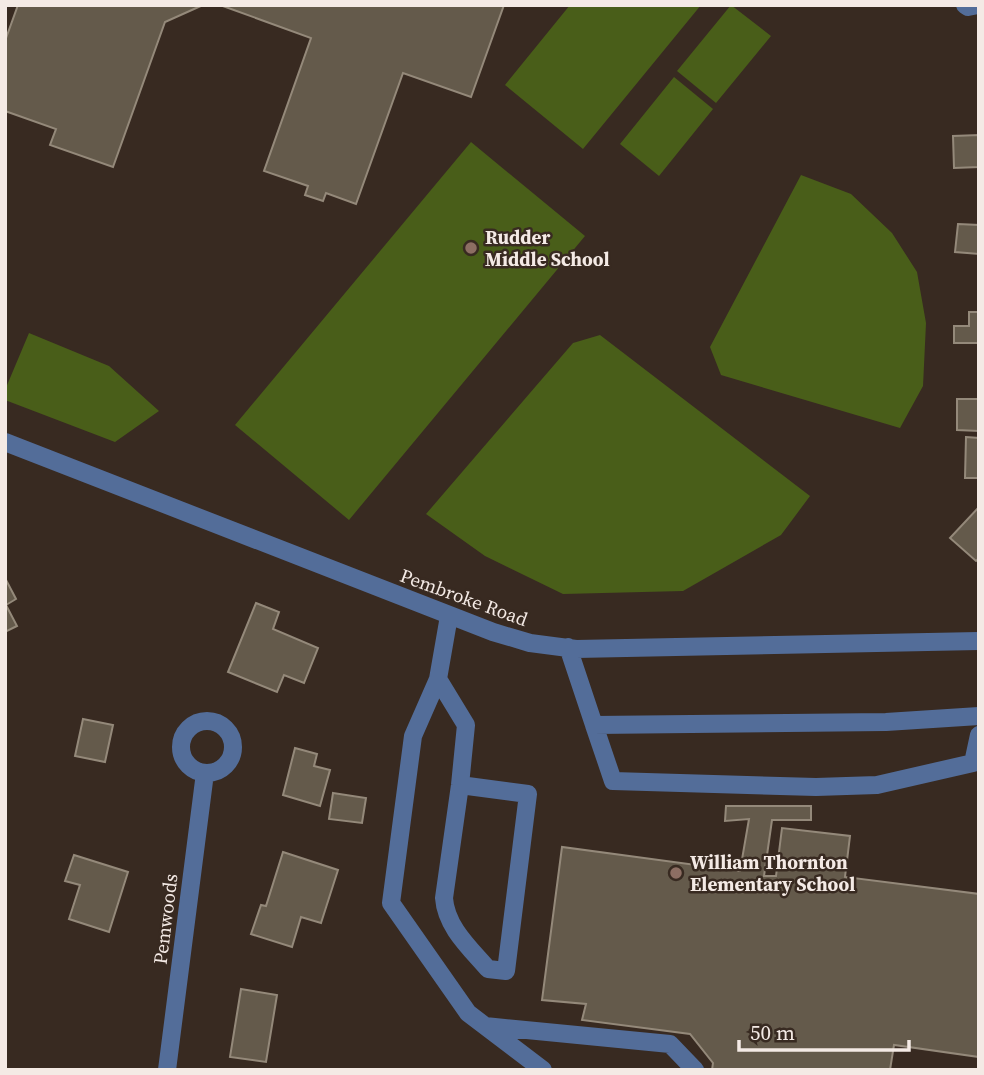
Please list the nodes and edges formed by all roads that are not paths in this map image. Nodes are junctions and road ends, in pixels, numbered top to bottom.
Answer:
1 (965, 5) edge
2 (978, 5) edge
3 (5, 442) edge
4 (449, 615) junction
5 (979, 641) edge
6 (568, 648) junction
7 (438, 679) junction
8 (979, 716) edge
9 (594, 725) junction
10 (979, 736) edge
11 (205, 773) dead end
12 (460, 785) junction
13 (485, 1026) junction
14 (167, 1070) edge
15 (543, 1070) edge
16 (695, 1070) edge

1 - 2 street
3 - 4 street, Pembroke Road
4 - 6 street, Pembroke Road
4 - 7 street
5 - 6 street, Pembroke Road
6 - 9 street
7 - 12 street
7 - 13 street
8 - 9 street
9 - 10 street
11 - 14 street, Pemwoods
12 - 12 street
13 - 15 street
13 - 16 street

